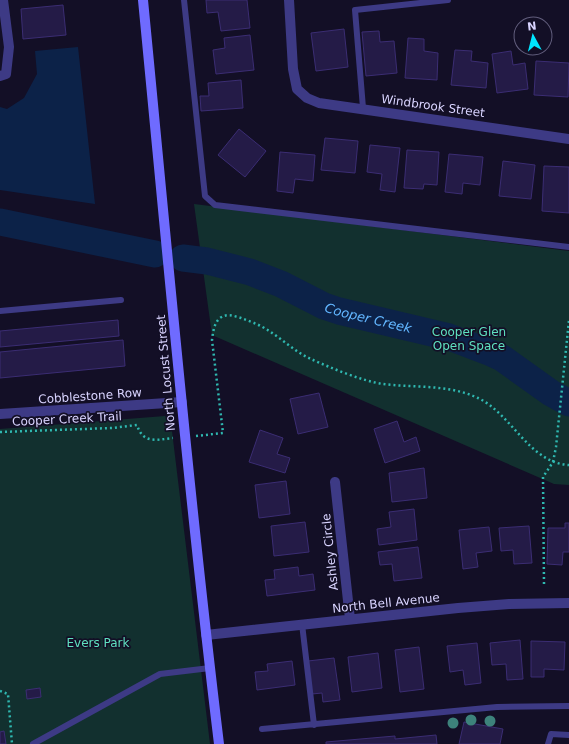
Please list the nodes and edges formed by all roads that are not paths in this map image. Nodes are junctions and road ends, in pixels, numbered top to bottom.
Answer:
1 (3, 0) edge
2 (143, 0) edge
3 (184, 0) edge
4 (448, 0) edge
5 (289, 2) edge
6 (3, 75) edge
7 (363, 108) junction
8 (569, 139) edge
9 (569, 247) edge
10 (121, 300) dead end
11 (0, 311) edge
12 (182, 402) junction
13 (0, 414) edge
14 (336, 482) dead end
15 (569, 603) edge
16 (350, 619) junction
17 (302, 624) junction
18 (206, 635) junction
19 (210, 668) junction
20 (569, 706) edge
21 (314, 725) junction
22 (262, 729) dead end
23 (569, 735) edge
24 (33, 744) edge
25 (219, 744) edge
26 (548, 744) edge

1 - 6 street
2 - 12 main road, North Locust Street
3 - 9 lane
4 - 7 lane
5 - 7 street, Windbrook Street
7 - 8 street, Windbrook Street
10 - 11 lane
12 - 13 street, Cobblestone Row
12 - 18 main road, North Locust Street
14 - 16 street, Ashley Circle
15 - 16 street, North Bell Avenue
16 - 17 street, North Bell Avenue
17 - 18 street, North Bell Avenue
17 - 21 lane
18 - 19 main road, North Locust Street
19 - 24 lane
19 - 25 main road, North Locust Street
20 - 21 lane
21 - 22 lane
23 - 26 lane

